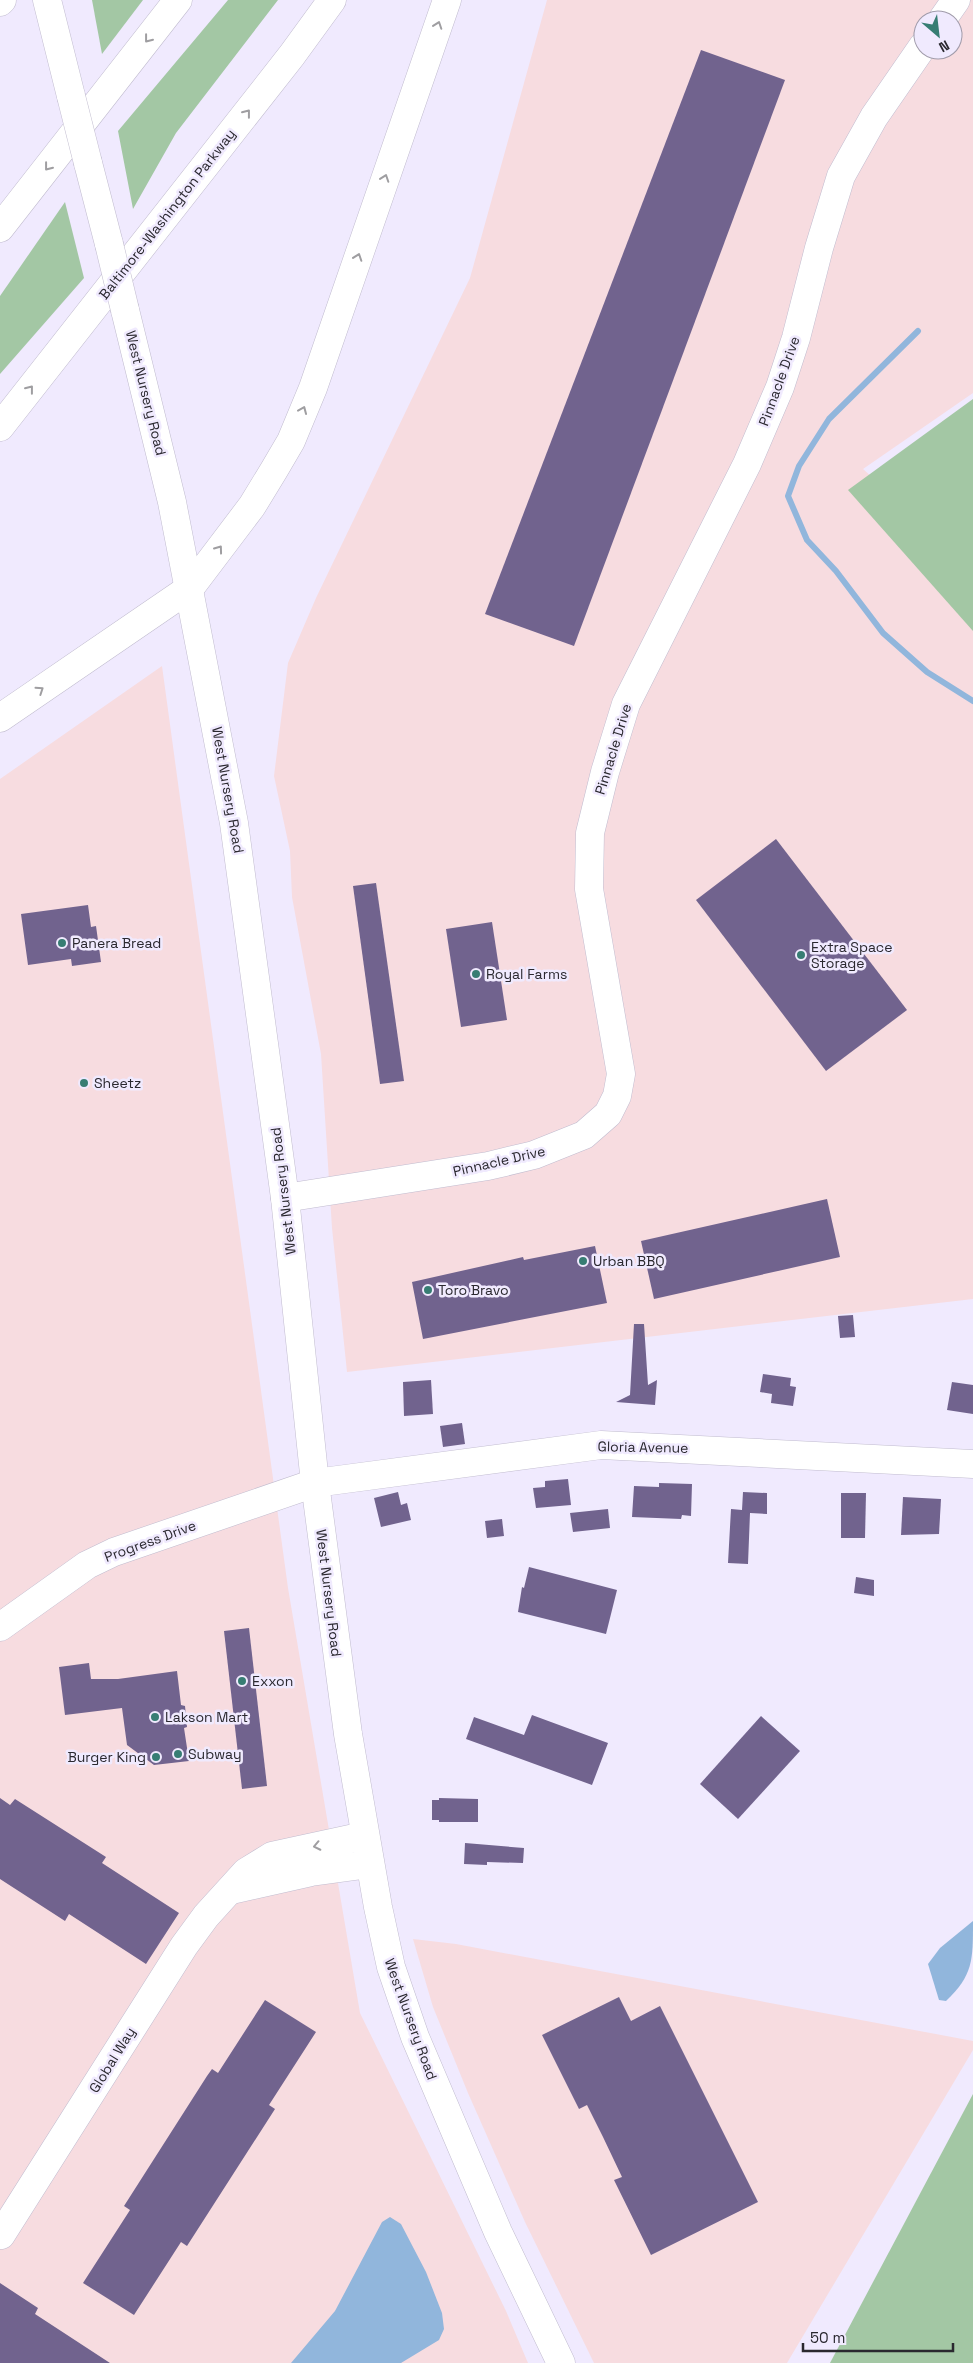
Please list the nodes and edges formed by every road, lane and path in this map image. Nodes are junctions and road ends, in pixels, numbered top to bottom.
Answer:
1 (47, 0) edge
2 (178, 0) edge
3 (332, 0) edge
4 (447, 0) edge
5 (913, 60) edge
6 (0, 228) edge
7 (0, 427) edge
8 (190, 588) junction
9 (0, 718) edge
10 (285, 1198) junction
11 (973, 1464) edge
12 (315, 1483) junction
13 (0, 1627) edge
14 (364, 1836) junction
15 (370, 1864) junction
16 (231, 1890) junction
17 (1, 2235) edge
18 (561, 2363) edge

1 - 8 main road, West Nursery Road, bridge
2 -> 6 main road
7 -> 3 main road, Baltimore-Washington Parkway
8 -> 4 main road
5 - 10 main road, Pinnacle Drive
9 -> 8 main road
8 - 10 main road, West Nursery Road
10 - 12 main road, West Nursery Road
11 - 12 main road, Gloria Avenue
12 - 13 main road, Progress Drive
12 - 14 main road, West Nursery Road
14 - 15 main road, West Nursery Road
14 -> 16 main road, Global Way
15 - 16 main road
15 - 18 main road, West Nursery Road
16 - 17 main road, Global Way

